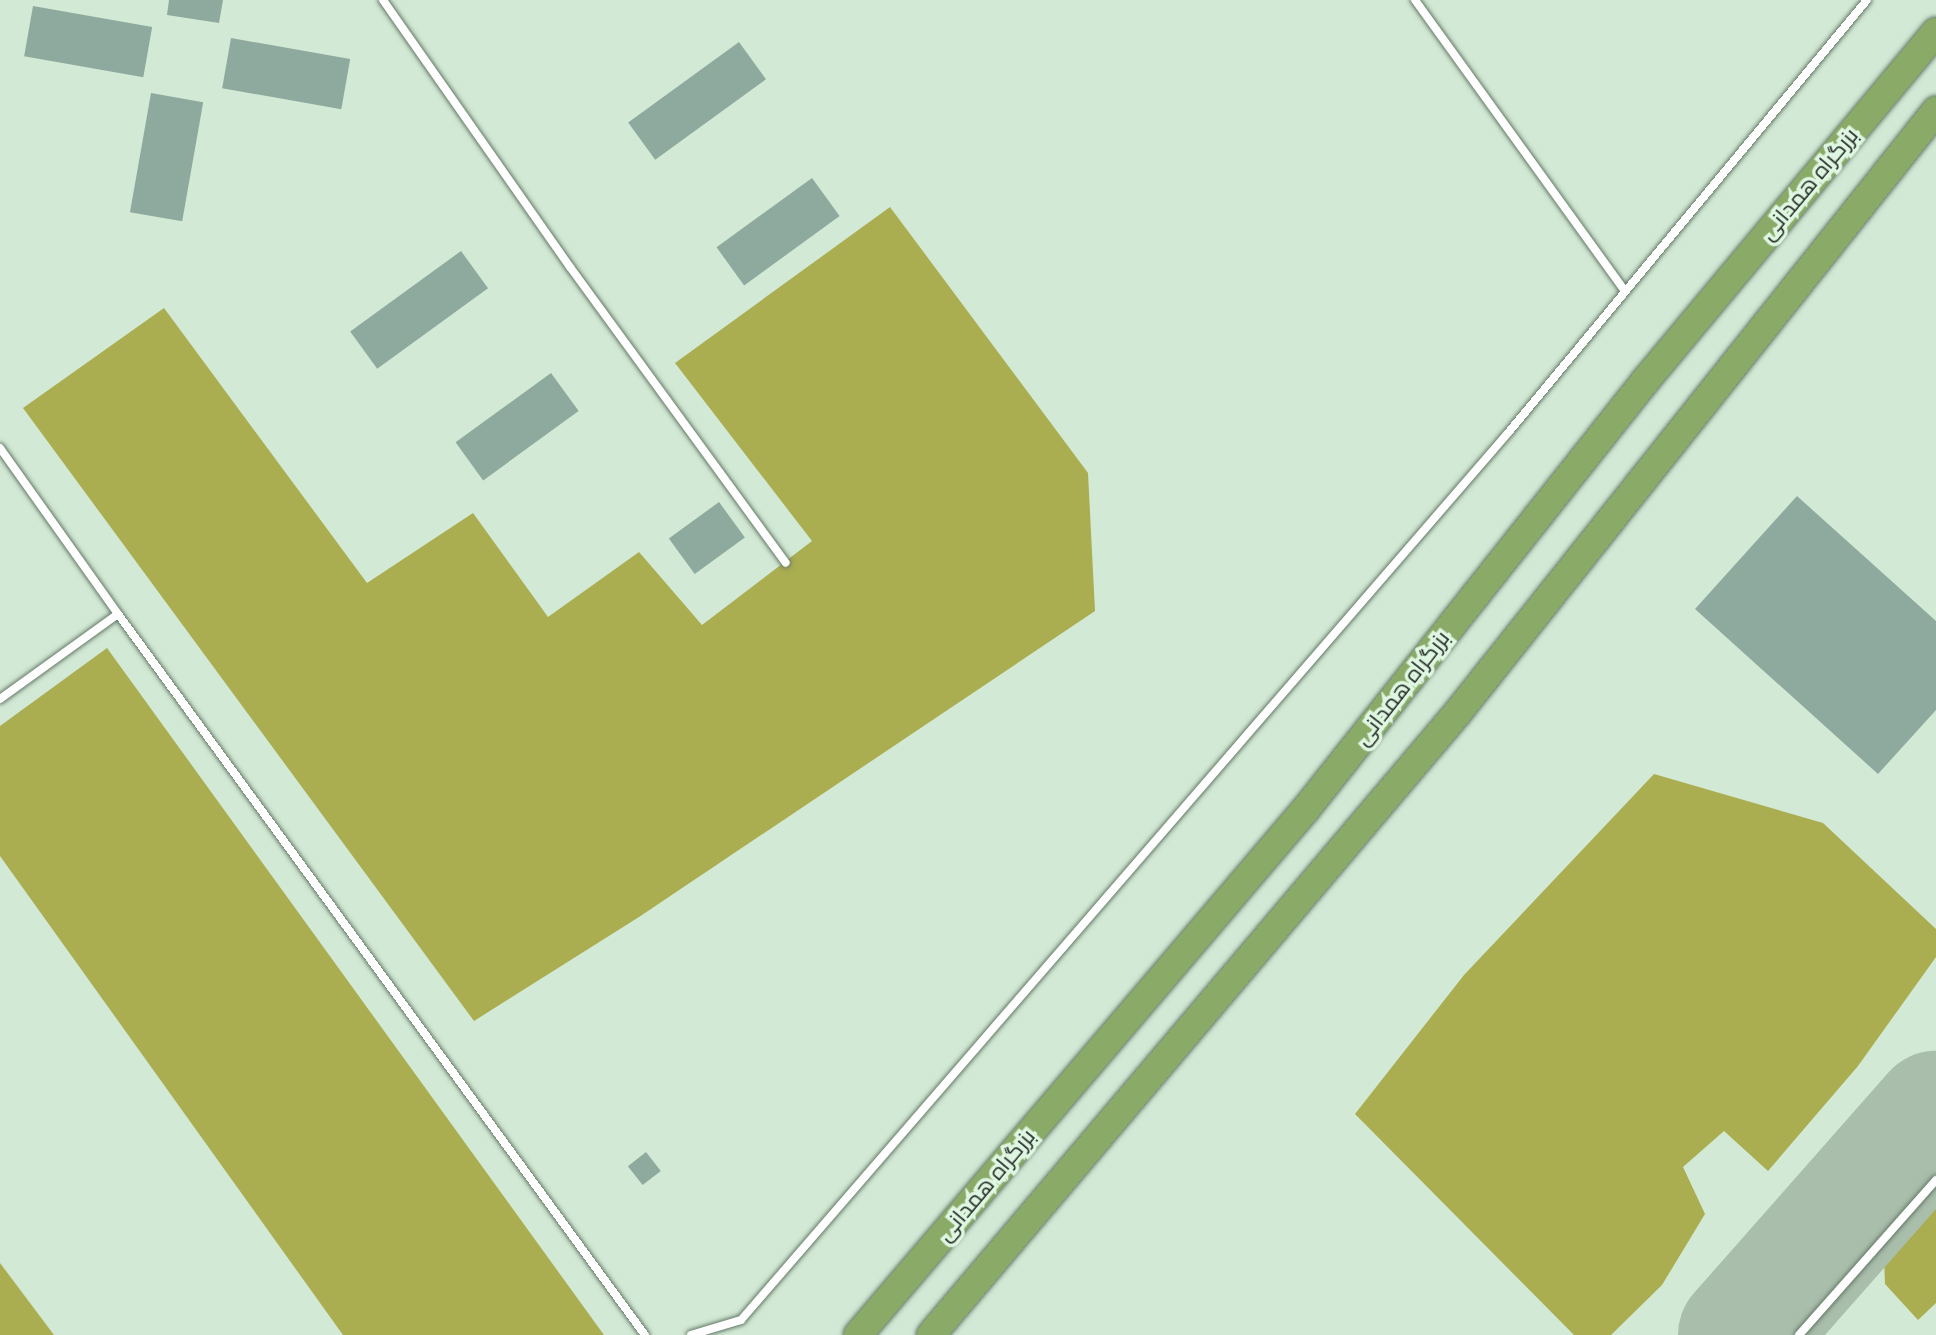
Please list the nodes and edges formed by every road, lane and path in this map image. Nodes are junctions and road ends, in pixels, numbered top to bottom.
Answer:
1 (383, 0) edge
2 (1415, 0) edge
3 (1867, 0) edge
4 (1936, 32) edge
5 (1936, 111) edge
6 (1625, 291) junction
7 (0, 448) edge
8 (786, 563) dead end
9 (118, 614) junction
10 (0, 699) edge
11 (1936, 1180) edge
12 (645, 1335) edge
13 (691, 1335) edge
14 (858, 1335) edge
15 (931, 1335) edge
16 (1799, 1335) edge

1 - 8 lane
2 - 6 lane
3 - 6 lane
4 - 14 highway, بزرگراه همدانی
5 - 15 highway
6 - 13 lane
7 - 9 lane
9 - 10 lane
9 - 12 lane
11 - 16 lane

